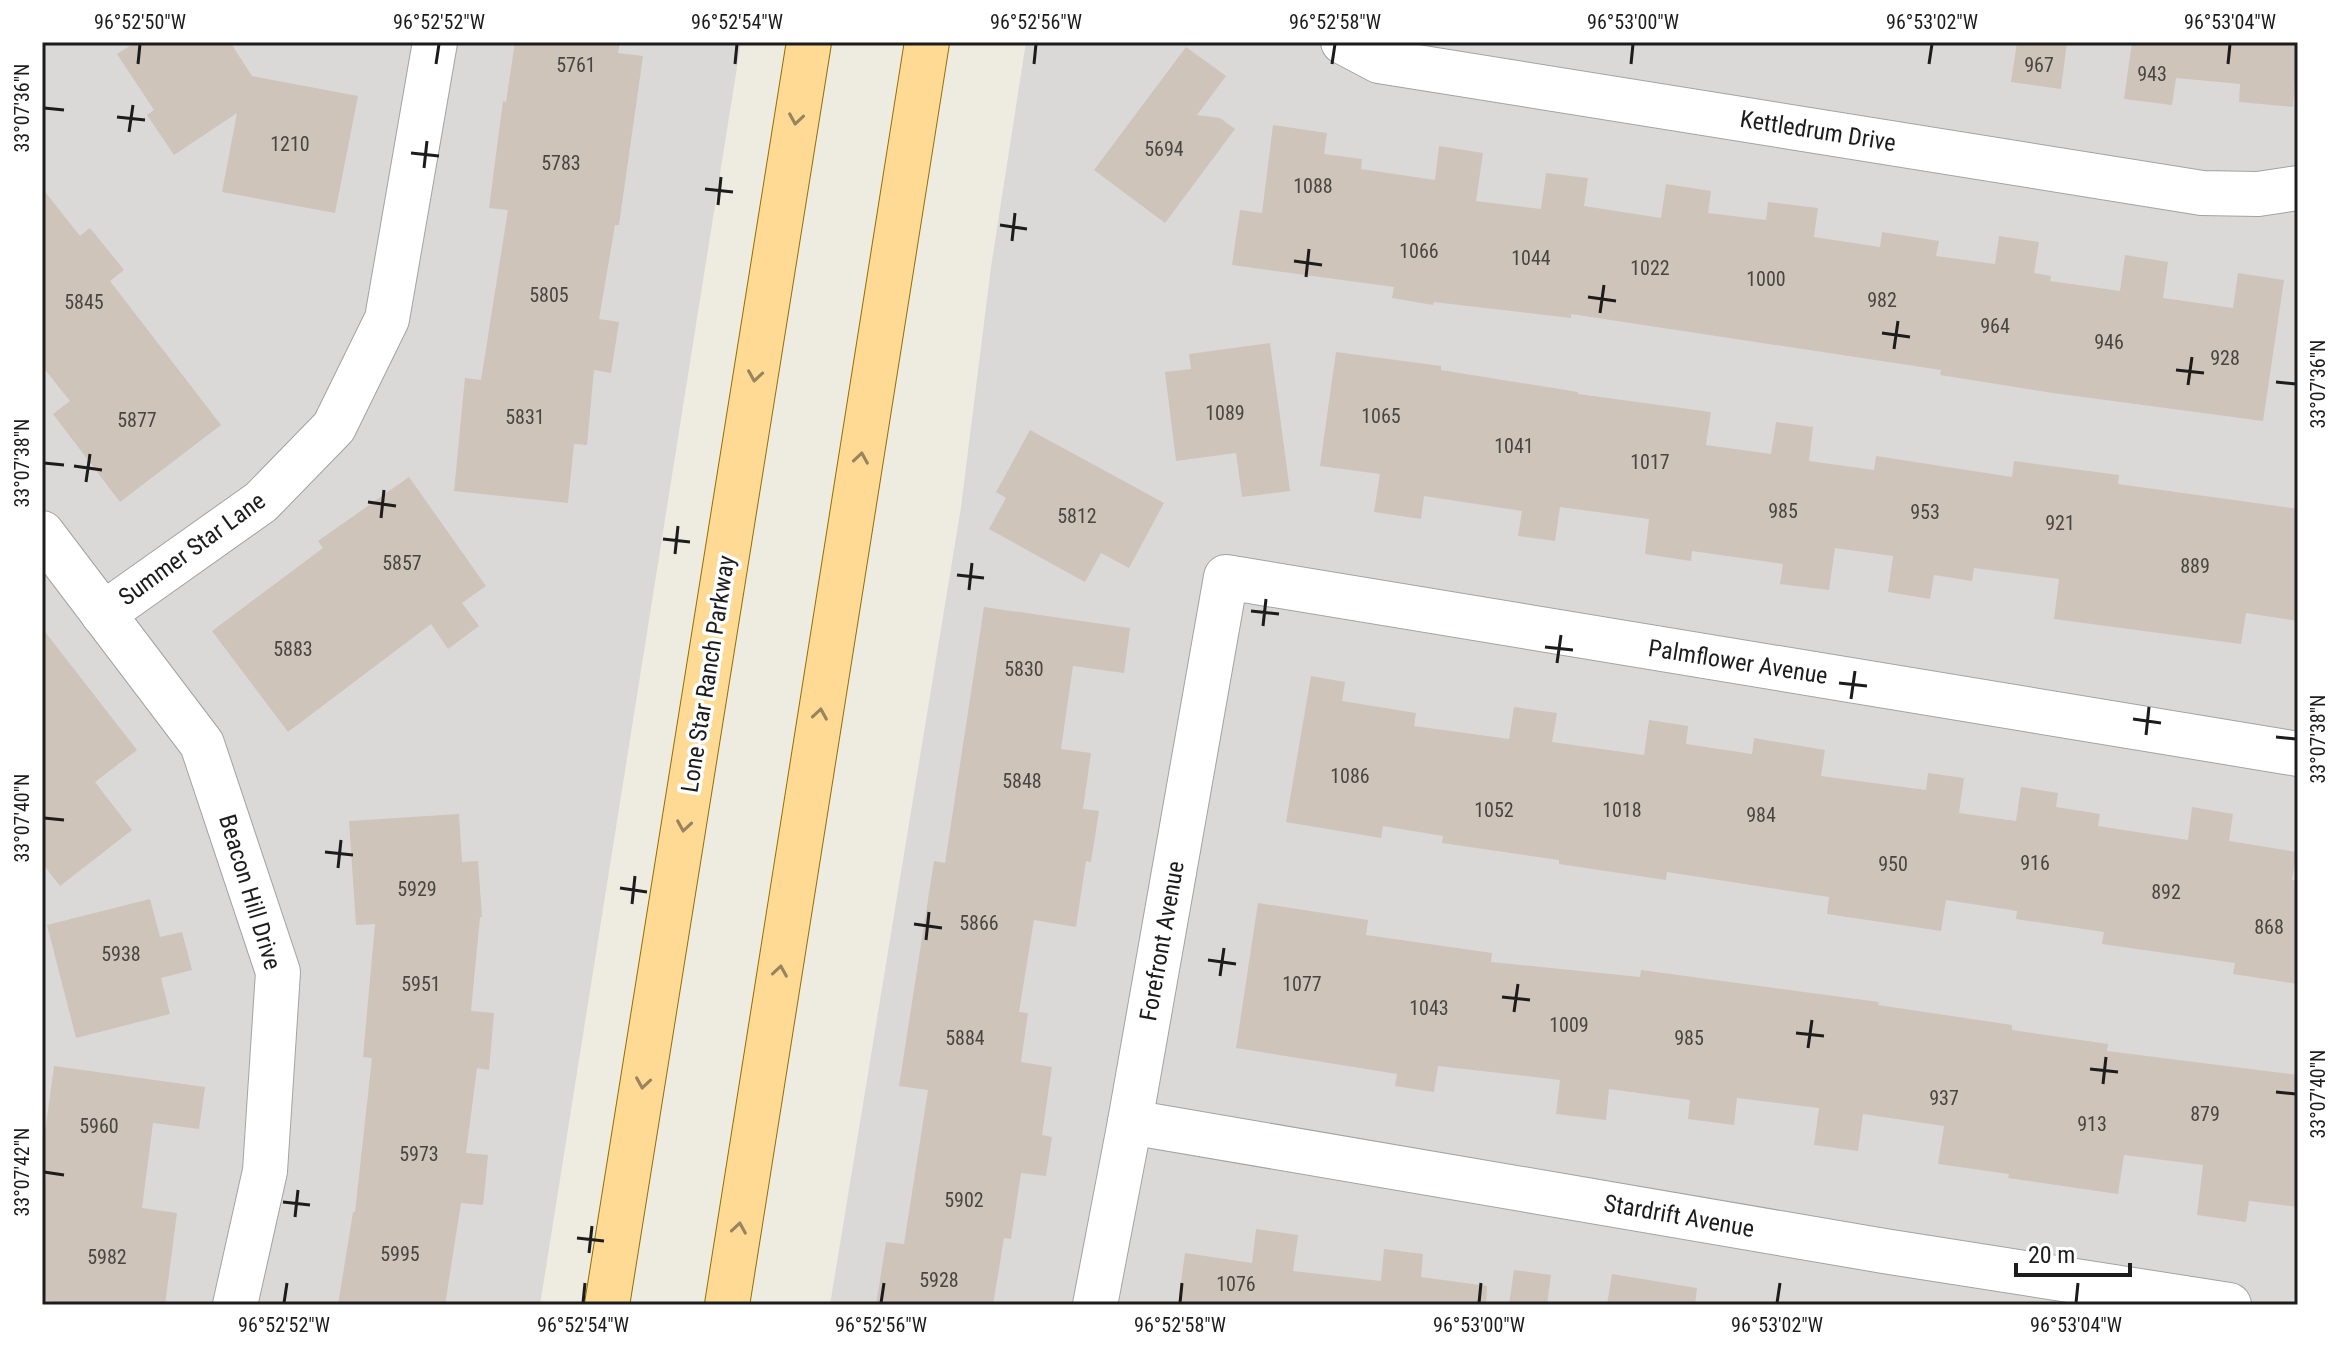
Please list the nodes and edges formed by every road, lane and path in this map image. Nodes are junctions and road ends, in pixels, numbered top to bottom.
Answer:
1 (435, 42) edge
2 (809, 42) edge
3 (927, 42) edge
4 (1343, 42) edge
5 (2298, 188) edge
6 (42, 533) edge
7 (1226, 577) joint
8 (103, 614) junction
9 (2298, 754) edge
10 (1130, 1122) junction
11 (235, 1305) edge
12 (607, 1305) edge
13 (727, 1305) edge
14 (1095, 1305) edge
15 (2229, 1305) edge

1 - 8 street, Summer Star Lane
2 -> 12 main road, Lone Star Ranch Parkway
13 -> 3 main road
4 - 5 street, Kettledrum Drive
6 - 8 street, Beacon Hill Drive
7 - 9 street, Palmflower Avenue
7 - 10 street, Forefront Avenue
8 - 11 street, Beacon Hill Drive
10 - 14 street, Forefront Avenue
10 - 15 street, Stardrift Avenue

